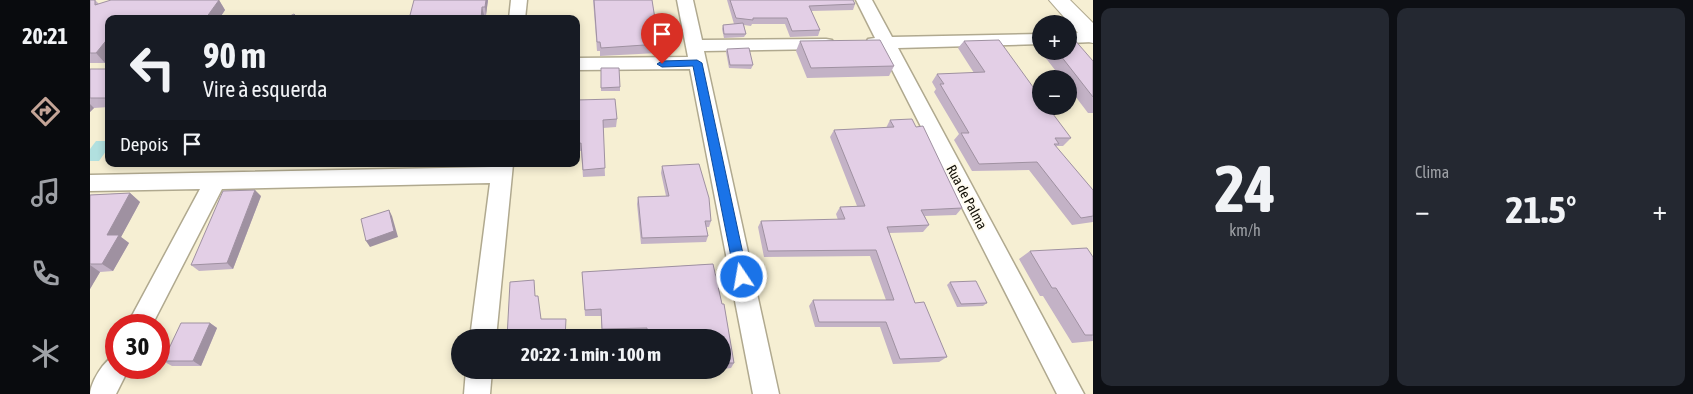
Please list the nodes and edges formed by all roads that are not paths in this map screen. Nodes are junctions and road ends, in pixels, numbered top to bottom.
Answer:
1 (519, 0) edge
2 (686, 0) edge
3 (864, 0) edge
4 (1060, 0) edge
5 (517, 15) edge
6 (1093, 37) edge
7 (1077, 38) edge
8 (1032, 39) edge
9 (886, 43) junction
10 (696, 55) junction
11 (580, 64) edge
12 (503, 169) edge
13 (175, 173) edge
14 (216, 180) junction
15 (90, 183) edge
16 (145, 314) edge
17 (484, 329) edge
18 (110, 379) edge
19 (478, 379) edge
20 (102, 394) edge
21 (476, 394) edge
22 (766, 394) edge
23 (1071, 394) edge

1 - 5 street
2 - 10 street
3 - 9 street, Rua de Palma
4 - 6 main road
6 - 7 street
8 - 9 street
9 - 10 street
9 - 23 street, Rua de Palma
10 - 11 street
10 - 22 street
12 - 14 street
12 - 17 street
13 - 14 street
13 - 15 street
14 - 16 street
18 - 20 street
19 - 21 street

